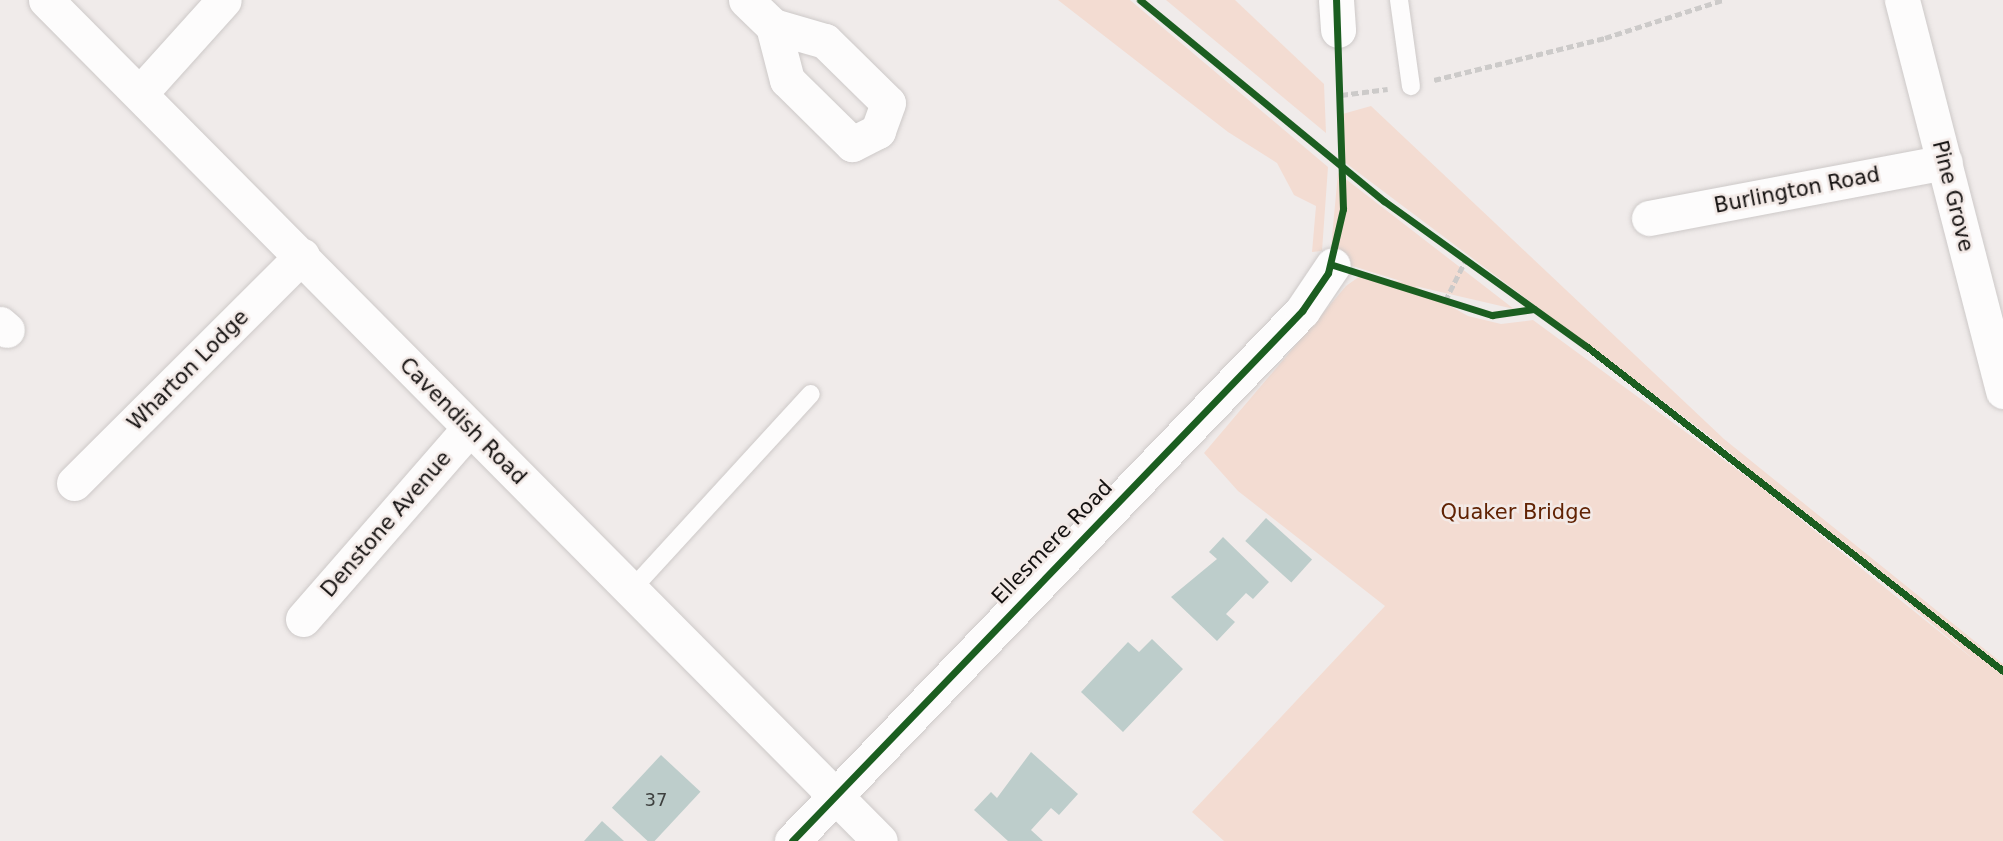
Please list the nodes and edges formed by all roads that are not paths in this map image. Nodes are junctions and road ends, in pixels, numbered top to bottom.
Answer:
1 (46, 0) edge
2 (224, 0) edge
3 (746, 0) edge
4 (1399, 0) edge
5 (1902, 0) edge
6 (773, 26) dead end
7 (1411, 86) road end
8 (142, 91) junction
9 (1945, 162) junction
10 (1649, 218) dead end
11 (302, 256) junction
12 (1333, 265) dead end
13 (2003, 391) edge
14 (811, 394) dead end
15 (469, 429) junction
16 (74, 483) dead end
17 (633, 588) junction
18 (303, 619) dead end
19 (834, 797) junction
20 (792, 841) edge
21 (880, 841) edge

1 - 8 street, Cavendish Road
2 - 8 street
3 - 6 street
4 - 7 lane
5 - 9 street, Pine Grove
8 - 11 street, Cavendish Road
9 - 10 street, Burlington Road
9 - 13 street, Pine Grove
11 - 15 street, Cavendish Road
11 - 16 street, Wharton Lodge
12 - 19 street, Ellesmere Road
14 - 17 lane
15 - 17 street, Cavendish Road
15 - 18 street, Denstone Avenue
17 - 19 street, Cavendish Road
19 - 20 street, Ellesmere Road
19 - 21 street, Cavendish Road

